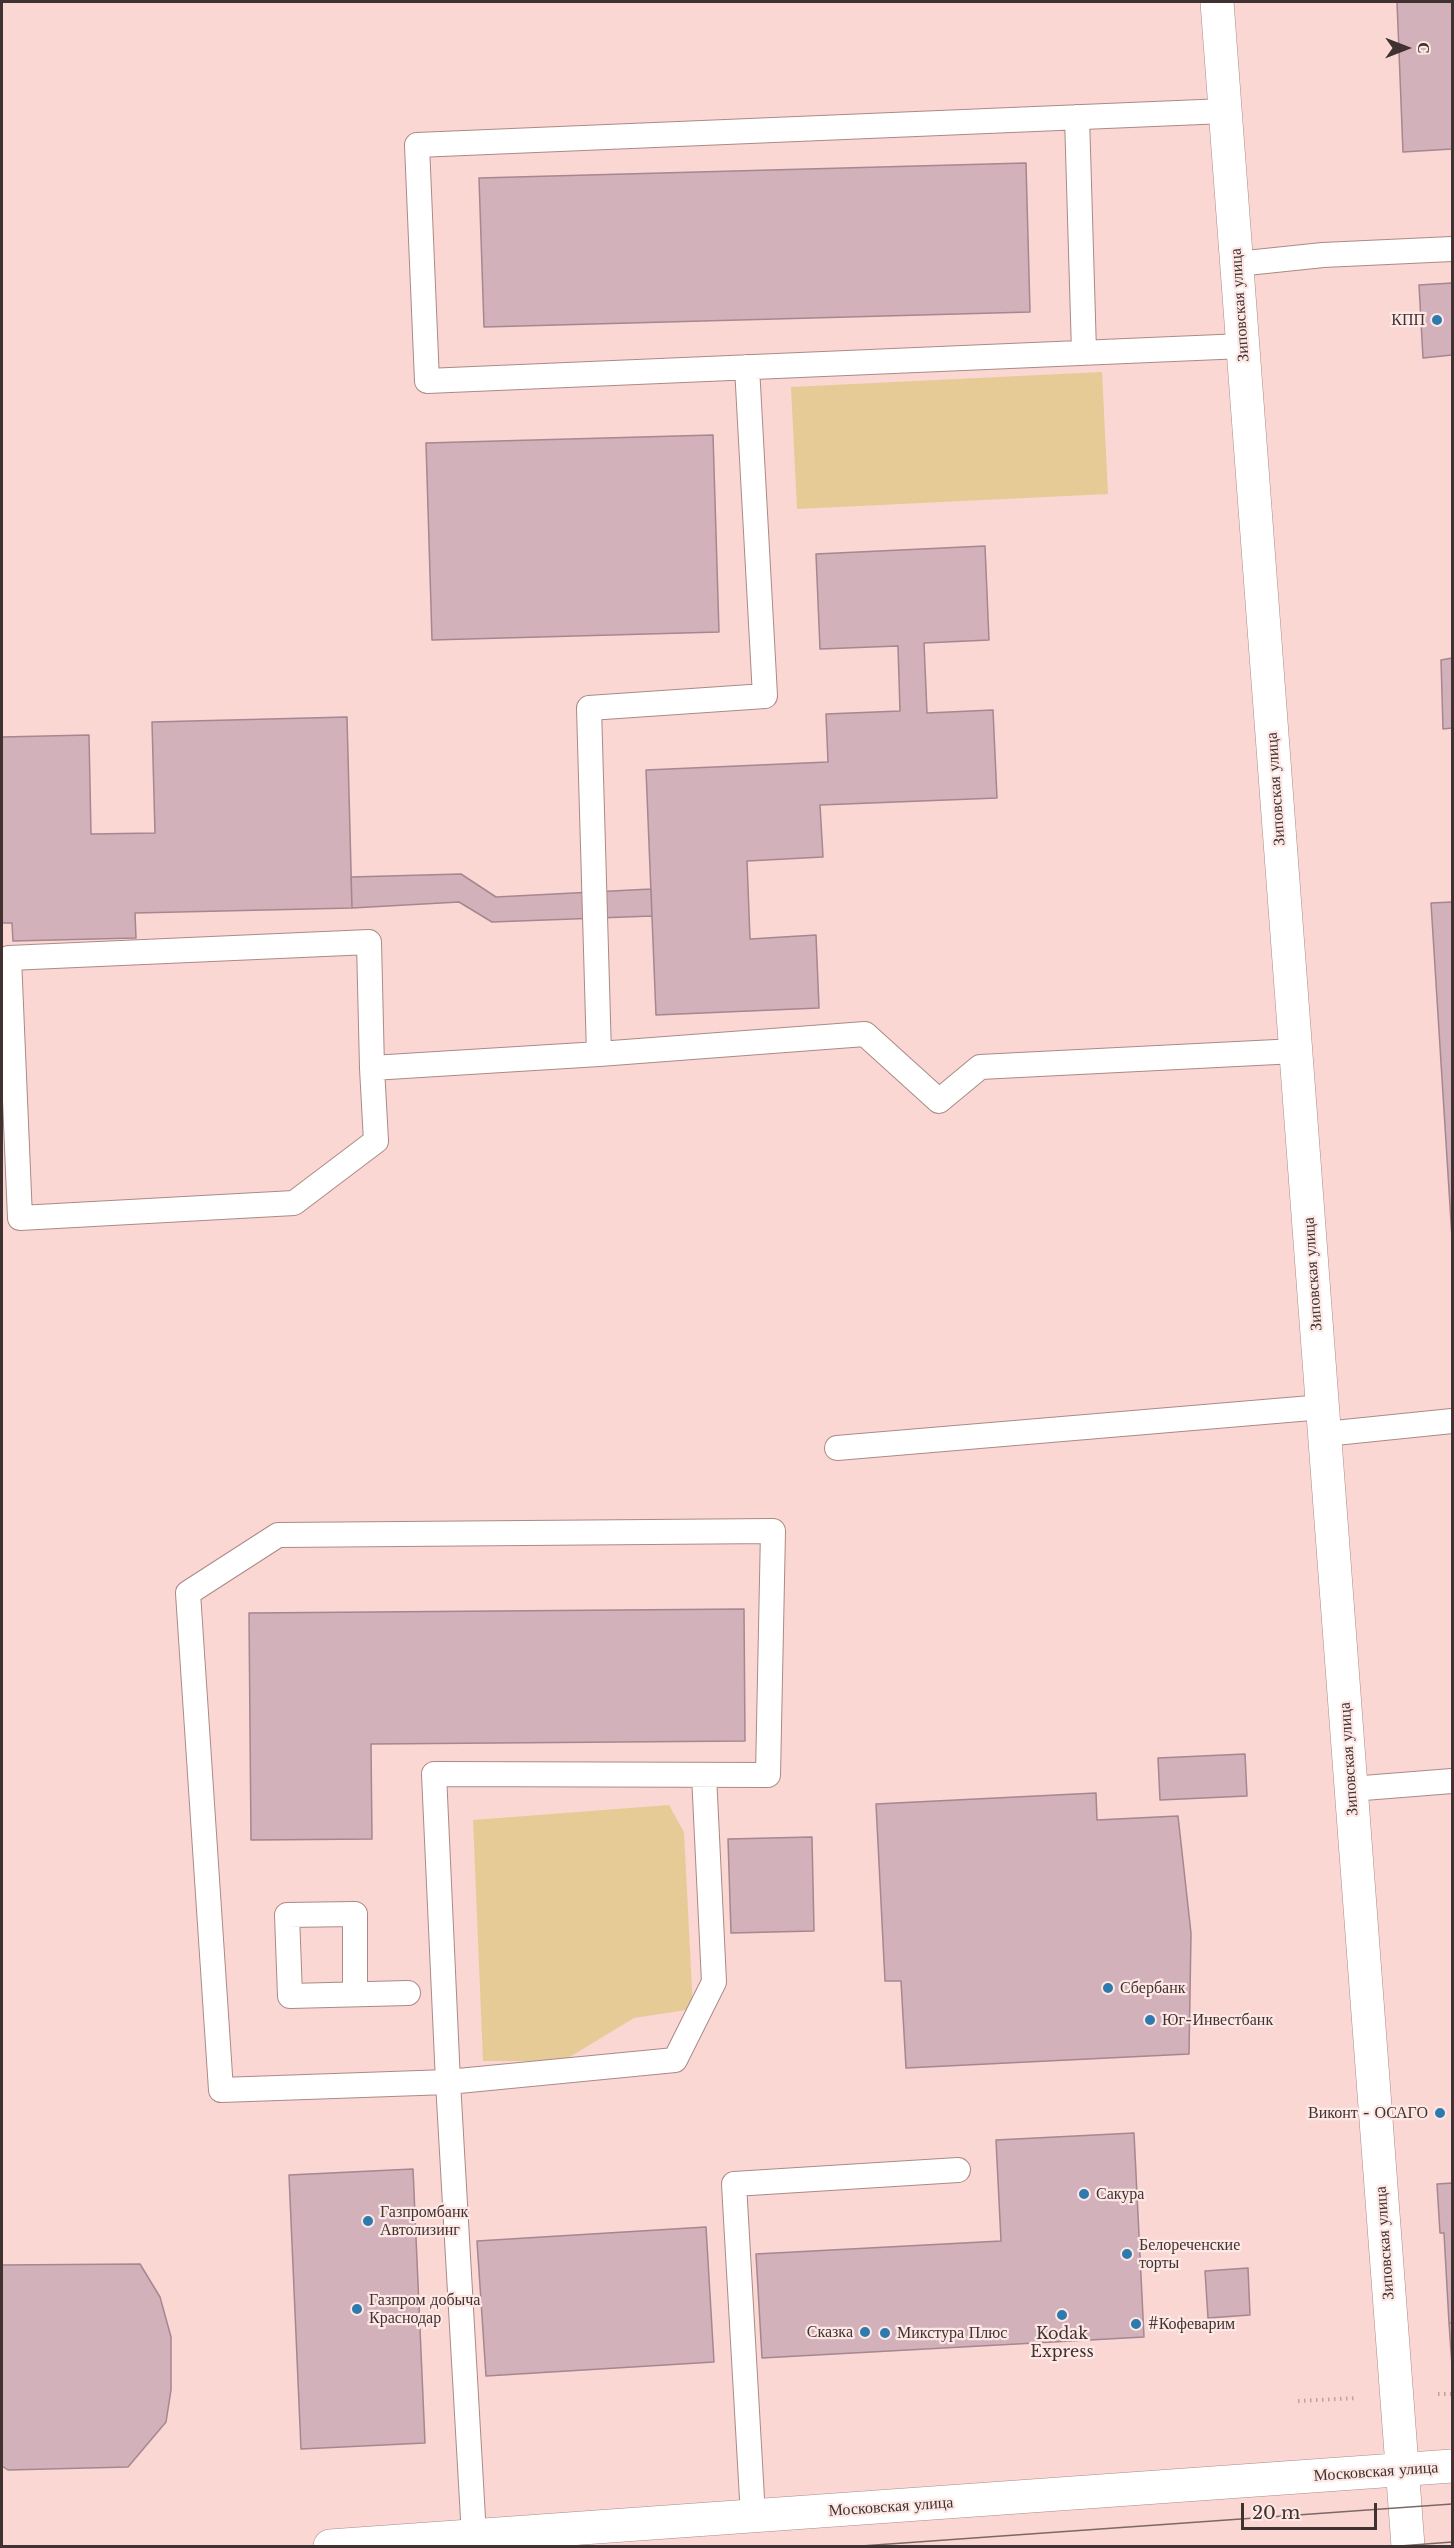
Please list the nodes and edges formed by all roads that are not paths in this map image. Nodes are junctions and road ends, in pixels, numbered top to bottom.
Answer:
1 (1216, 2) edge
2 (1225, 111) junction
3 (1077, 117) junction
4 (1452, 249) edge
5 (1237, 264) junction
6 (1243, 346) junction
7 (1084, 352) junction
8 (747, 367) junction
9 (1296, 1051) junction
10 (599, 1054) junction
11 (372, 1068) junction
12 (1324, 1421) junction
13 (1452, 1421) edge
14 (837, 1448) dead end
15 (704, 1775) junction
16 (1452, 1781) edge
17 (1352, 1789) junction
18 (408, 1993) dead end
19 (355, 1994) dead end
20 (448, 2082) junction
21 (958, 2170) dead end
22 (1452, 2466) edge
23 (1402, 2470) junction
24 (753, 2516) junction
25 (474, 2536) junction
26 (330, 2547) edge
27 (1408, 2547) edge

1 - 2 street, Зиповская улица
2 - 3 lane
2 - 5 street, Зиповская улица
3 - 7 lane
3 - 8 lane
4 - 5 lane
5 - 6 street, Зиповская улица
6 - 7 lane
6 - 9 street, Зиповская улица
7 - 8 lane
8 - 10 lane
9 - 10 lane
9 - 12 street, Зиповская улица
10 - 11 lane
11 - 11 lane
12 - 13 lane
12 - 14 lane
12 - 17 street, Зиповская улица
15 - 20 lane
15 - 20 lane
15 - 20 lane
16 - 17 lane
17 - 23 street, Зиповская улица
18 - 19 lane
20 - 25 lane
21 - 24 lane
22 - 23 street, Московская улица
23 - 24 street, Московская улица
23 - 27 street, Зиповская улица
24 - 25 street, Московская улица
25 - 26 street, Московская улица

